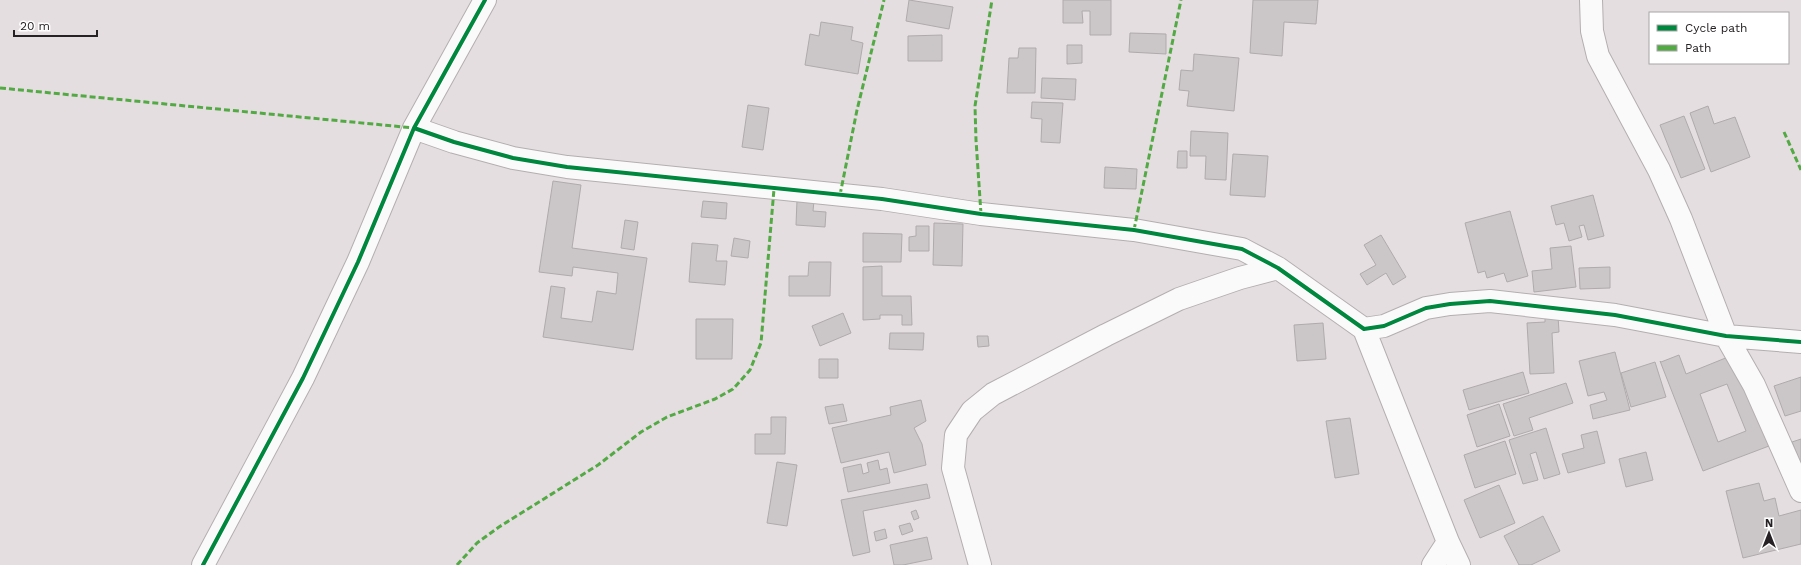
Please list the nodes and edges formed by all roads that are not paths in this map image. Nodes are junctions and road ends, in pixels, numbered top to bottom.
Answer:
1 (485, 0) edge
2 (1591, 0) edge
3 (414, 128) junction
4 (1278, 268) junction
5 (1364, 329) junction
6 (1726, 336) junction
7 (1801, 342) edge
8 (1801, 491) edge
9 (1448, 542) junction
10 (203, 565) edge
11 (980, 565) edge
12 (1433, 565) edge
13 (1459, 565) edge

1 - 3 street
2 - 6 street
3 - 4 street
3 - 10 street
4 - 5 street
4 - 11 street
5 - 6 street
5 - 9 street
6 - 7 street
6 - 8 street
9 - 12 street
9 - 13 street

